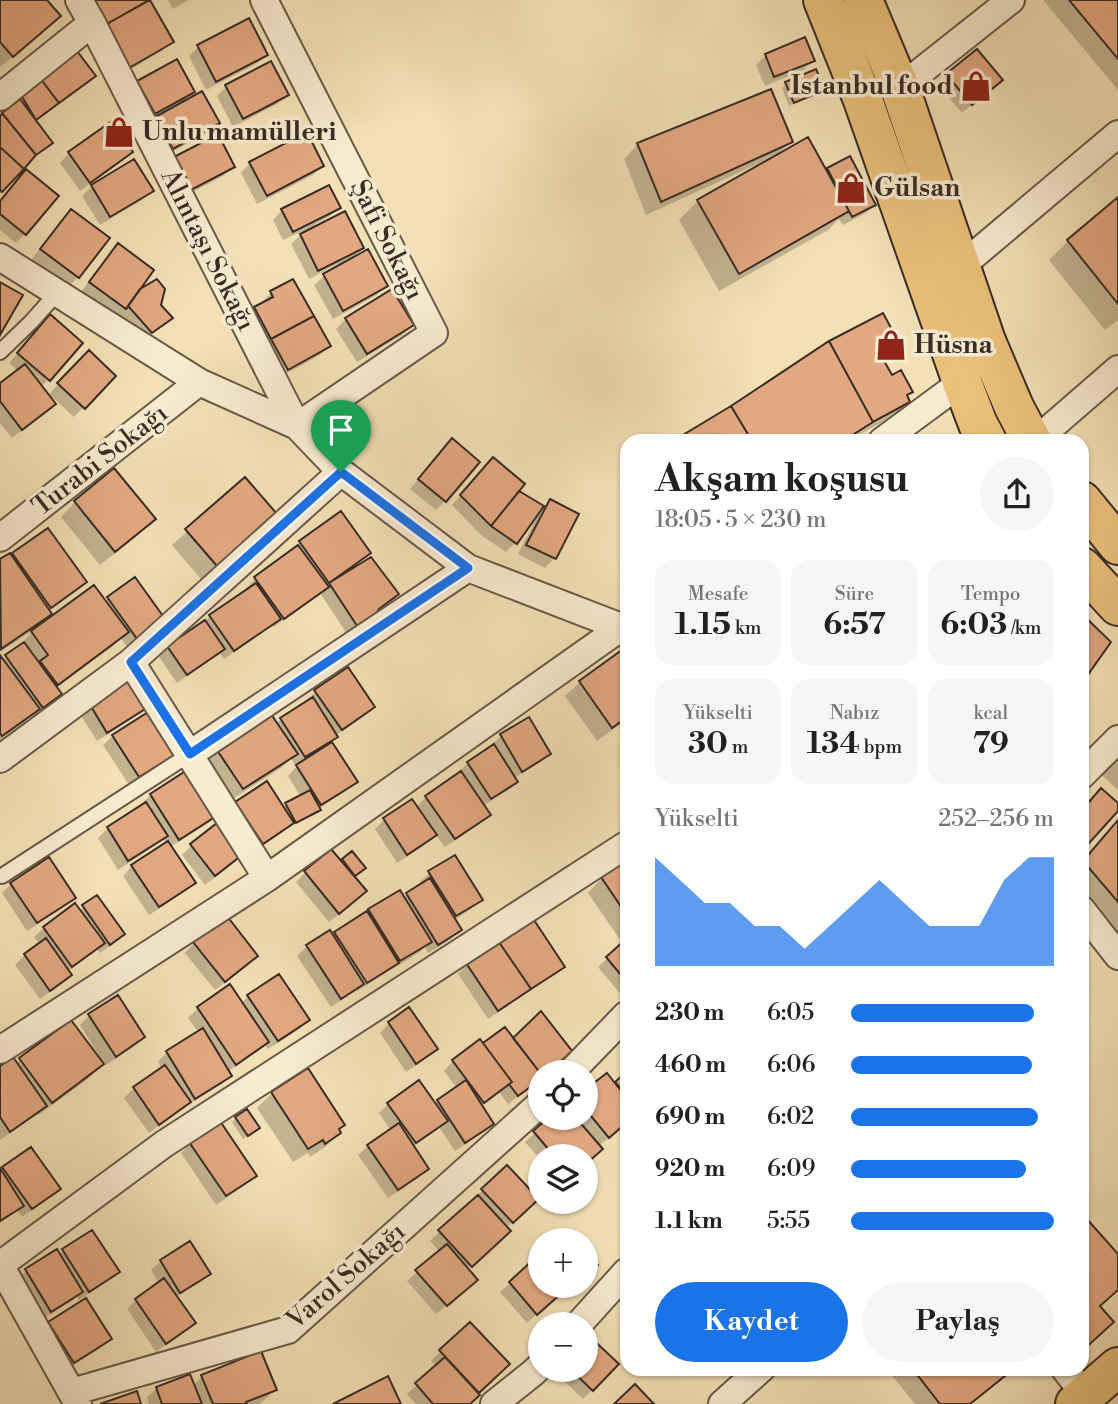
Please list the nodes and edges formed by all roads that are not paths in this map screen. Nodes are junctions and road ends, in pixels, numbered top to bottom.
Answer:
1 (79, 0) edge
2 (264, 0) edge
3 (823, 0) edge
4 (863, 0) edge
5 (1011, 0) edge
6 (92, 23) junction
7 (900, 88) junction
8 (0, 97) edge
9 (1118, 134) edge
10 (0, 257) edge
11 (961, 267) junction
12 (57, 292) junction
13 (0, 352) edge
14 (1118, 369) edge
15 (199, 382) junction
16 (962, 382) junction
17 (298, 426) junction
18 (891, 434) edge
19 (983, 434) edge
20 (1029, 434) edge
21 (1041, 434) edge
22 (341, 472) junction
23 (1089, 510) edge
24 (0, 538) edge
25 (1118, 545) edge
26 (468, 568) junction
27 (1089, 575) edge
28 (1118, 606) edge
29 (620, 626) edge
30 (620, 631) edge
31 (131, 662) junction
32 (1118, 739) edge
33 (190, 754) junction
34 (0, 759) edge
35 (1089, 768) edge
36 (620, 849) edge
37 (2, 876) dead end
38 (267, 877) junction
39 (1089, 919) edge
40 (1118, 956) edge
41 (620, 1021) edge
42 (0, 1049) edge
43 (583, 1060) edge
44 (528, 1115) edge
45 (0, 1265) edge
46 (620, 1279) edge
47 (590, 1312) edge
48 (1118, 1367) edge
49 (753, 1376) edge
50 (528, 1378) edge
51 (1075, 1389) edge
52 (75, 1398) edge
53 (494, 1404) edge
54 (722, 1404) edge

1 - 6 street, Alıntaşı Sokağı
2 - 17 street, Şafi Sokağı
3 - 16 main road
4 - 7 main road
5 - 7 street
6 - 8 street
6 - 17 street, Alıntaşı Sokağı
7 - 11 main road
9 - 11 street
10 - 12 street
11 - 20 main road
12 - 13 lane
12 - 15 street
14 - 21 street
15 - 17 street
15 - 24 street, Turabi Sokağı
16 - 18 street
16 - 19 main road
17 - 22 street
22 - 26 street
22 - 31 street
23 - 25 main road
26 - 29 street
26 - 33 street
27 - 28 main road
30 - 38 street
31 - 33 street
31 - 34 street
32 - 35 street
33 - 37 lane
33 - 38 street
36 - 45 street
38 - 42 street
39 - 40 street
41 - 43 street
44 - 52 street, Varol Sokağı
45 - 52 street
46 - 47 street
48 - 51 main road
49 - 54 street
50 - 53 street

